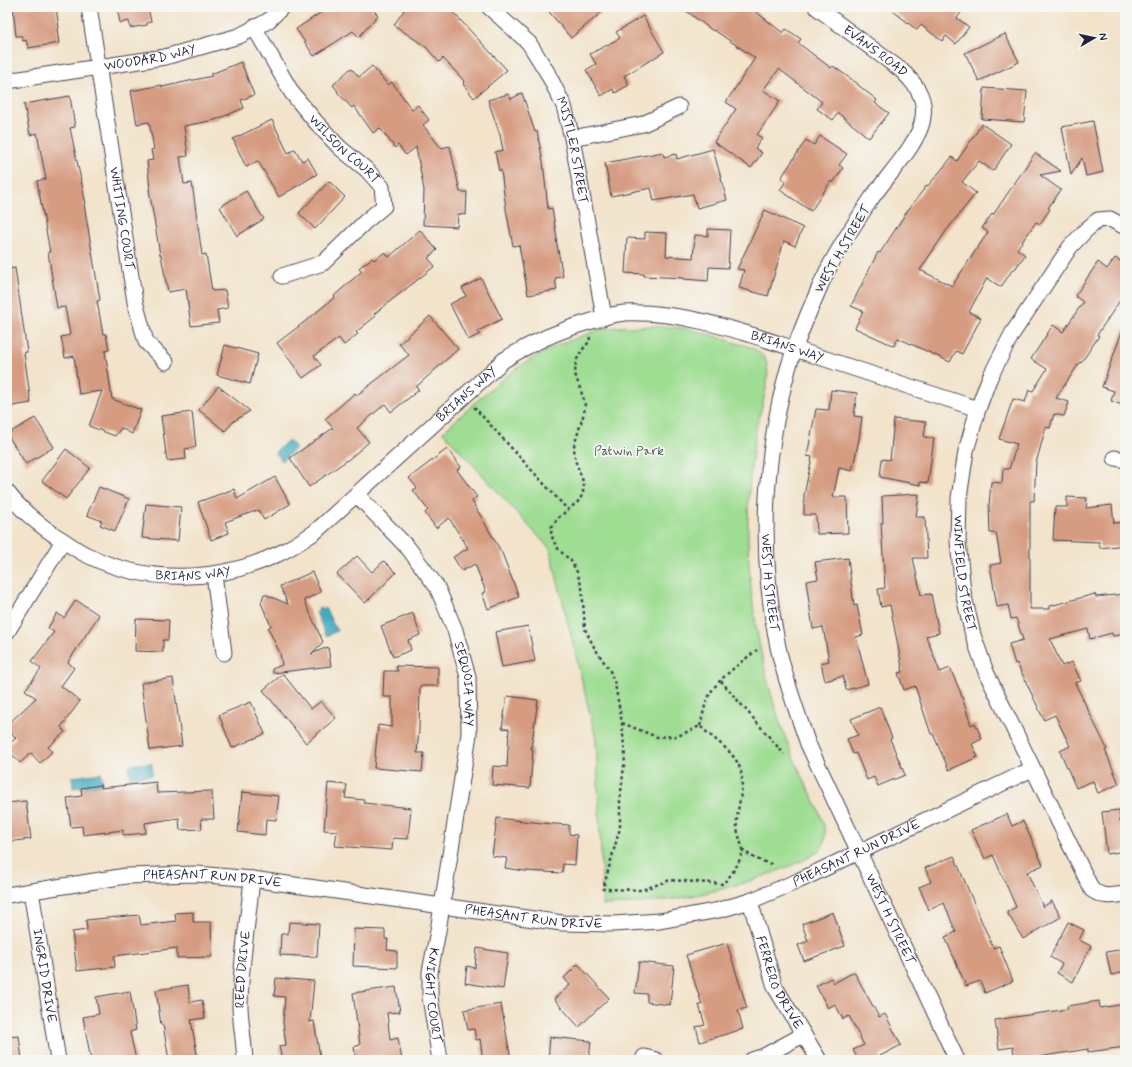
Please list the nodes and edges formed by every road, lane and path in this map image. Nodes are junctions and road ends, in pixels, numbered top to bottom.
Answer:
1 (89, 7) edge
2 (282, 7) edge
3 (489, 7) edge
4 (816, 7) edge
5 (254, 28) junction
6 (98, 66) junction
7 (7, 81) edge
8 (924, 104) joint
9 (679, 107) dead end
10 (572, 138) junction
11 (1125, 227) edge
12 (282, 276) dead end
13 (604, 317) junction
14 (591, 336) dead end
15 (795, 349) junction
16 (166, 362) dead end
17 (474, 406) dead end
18 (978, 409) junction
19 (7, 492) edge
20 (357, 494) junction
21 (568, 510) junction
22 (63, 540) junction
23 (214, 574) junction
24 (7, 632) edge
25 (757, 650) dead end
26 (224, 653) dead end
27 (721, 681) junction
28 (622, 723) junction
29 (700, 726) junction
30 (784, 754) dead end
31 (1032, 769) junction
32 (742, 850) junction
33 (860, 852) junction
34 (774, 864) dead end
35 (252, 879) junction
36 (31, 892) junction
37 (1125, 894) edge
38 (7, 895) edge
39 (750, 901) junction
40 (441, 906) junction
41 (803, 1035) junction
42 (58, 1060) edge
43 (245, 1060) edge
44 (440, 1060) edge
45 (752, 1060) edge
46 (819, 1060) edge
47 (957, 1060) edge

1 - 6 street, WHITING COURT
2 - 5 street, WOODARD WAY
3 - 10 street, MISTLER STREET
4 - 8 street, EVANS ROAD
5 - 6 street, WOODARD WAY
5 - 12 street, WILSON COURT
6 - 7 street, WOODARD WAY
6 - 16 street, WHITING COURT
8 - 15 street, WEST H STREET
9 - 10 street
10 - 13 street, MISTLER STREET
11 - 18 street, WINFIELD STREET
13 - 15 street, BRIANS WAY
13 - 20 street, BRIANS WAY
14 - 21 path
15 - 18 street, BRIANS WAY
15 - 33 street, WEST H STREET
17 - 21 path
18 - 31 street, WINFIELD STREET
19 - 22 street, BRIANS WAY
20 - 23 street, BRIANS WAY
20 - 40 street, SEQUOIA WAY
21 - 28 path
22 - 23 street, BRIANS WAY
22 - 24 street
23 - 26 street
25 - 27 path
27 - 29 path
27 - 30 path
28 - 29 path
28 - 32 path
29 - 32 path
31 - 33 street, PHEASANT RUN DRIVE
31 - 37 street, WINFIELD STREET
32 - 34 path
33 - 39 street, PHEASANT RUN DRIVE
33 - 47 street, WEST H STREET
35 - 36 street, PHEASANT RUN DRIVE
35 - 40 street, PHEASANT RUN DRIVE
35 - 43 street, REED DRIVE
36 - 38 street, PHEASANT RUN DRIVE
36 - 42 street, INGRID DRIVE
39 - 40 street, PHEASANT RUN DRIVE
39 - 41 street, FERRERO DRIVE
40 - 44 street, KNIGHT COURT
41 - 45 street
41 - 46 street, FERRERO DRIVE

